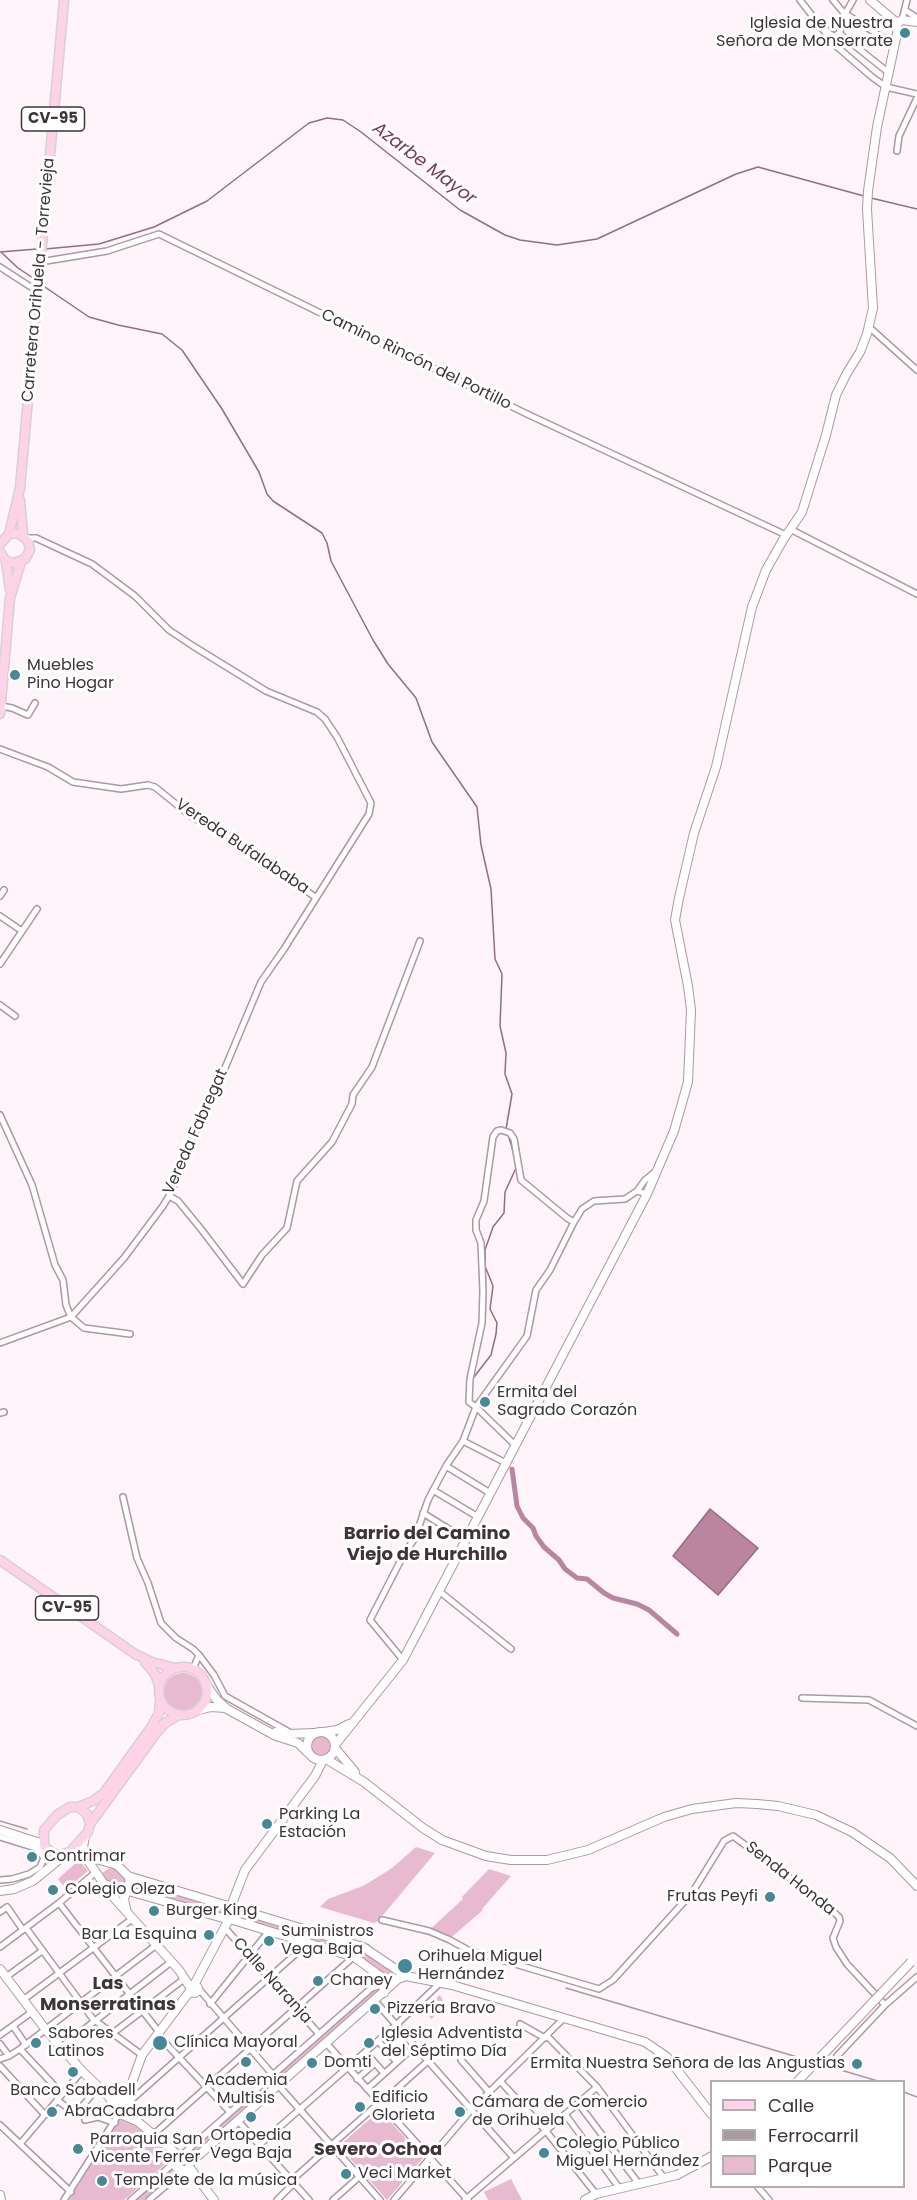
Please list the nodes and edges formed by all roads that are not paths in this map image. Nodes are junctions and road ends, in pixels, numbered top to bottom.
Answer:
1 (64, 0) edge
2 (801, 0) edge
3 (833, 0) edge
4 (853, 0) edge
5 (870, 0) edge
6 (907, 0) edge
7 (905, 10) junction
8 (845, 14) junction
9 (917, 20) edge
10 (900, 22) junction
11 (839, 33) junction
12 (896, 39) junction
13 (889, 73) junction
14 (886, 87) junction
15 (917, 96) edge
16 (897, 151) dead end
17 (40, 262) junction
18 (0, 267) edge
19 (37, 291) junction
20 (869, 327) junction
21 (917, 370) edge
22 (20, 488) junction
23 (788, 532) junction
24 (9, 534) junction
25 (28, 539) junction
26 (0, 544) edge
27 (0, 552) edge
28 (6, 561) junction
29 (21, 562) junction
30 (917, 594) edge
31 (10, 598) junction
32 (4, 622) edge
33 (35, 703) dead end
34 (1, 706) edge
35 (0, 714) edge
36 (0, 749) edge
37 (4, 890) dead end
38 (0, 896) edge
39 (315, 897) junction
40 (37, 909) dead end
41 (0, 916) edge
42 (22, 931) junction
43 (420, 941) dead end
44 (0, 964) edge
45 (0, 1005) edge
46 (15, 1016) dead end
47 (0, 1115) edge
48 (659, 1169) junction
49 (637, 1191) junction
50 (647, 1194) junction
51 (169, 1196) junction
52 (574, 1222) junction
53 (71, 1317) junction
54 (129, 1334) dead end
55 (0, 1343) edge
56 (476, 1407) junction
57 (463, 1441) junction
58 (516, 1445) junction
59 (506, 1463) junction
60 (446, 1466) junction
61 (433, 1490) junction
62 (490, 1493) junction
63 (123, 1497) dead end
64 (423, 1513) junction
65 (478, 1517) junction
66 (466, 1540) junction
67 (0, 1560) edge
68 (439, 1592) junction
69 (511, 1649) dead end
70 (135, 1654) junction
71 (200, 1655) junction
72 (403, 1660) junction
73 (175, 1668) junction
74 (193, 1669) junction
75 (206, 1684) junction
76 (159, 1685) junction
77 (802, 1698) dead end
78 (160, 1701) junction
79 (227, 1709) junction
80 (198, 1710) junction
81 (179, 1715) junction
82 (356, 1720) junction
83 (917, 1726) edge
84 (263, 1728) junction
85 (318, 1732) junction
86 (293, 1734) junction
87 (335, 1747) junction
88 (310, 1755) junction
89 (325, 1760) junction
90 (315, 1776) junction
91 (364, 1782) junction
92 (78, 1807) junction
93 (90, 1824) junction
94 (0, 1830) edge
95 (44, 1830) junction
96 (85, 1836) junction
97 (0, 1837) edge
98 (23, 1837) junction
99 (47, 1850) junction
100 (69, 1852) junction
101 (109, 1863) junction
102 (51, 1868) junction
103 (96, 1872) junction
104 (128, 1876) junction
105 (0, 1880) edge
106 (105, 1885) junction
107 (917, 1886) edge
108 (89, 1887) junction
109 (127, 1890) junction
110 (0, 1891) edge
111 (73, 1893) junction
112 (115, 1899) junction
113 (59, 1903) junction
114 (231, 1907) junction
115 (0, 1912) edge
116 (131, 1917) junction
117 (382, 1920) dead end
118 (227, 1921) junction
119 (24, 1929) junction
120 (269, 1931) junction
121 (308, 1943) junction
122 (155, 1946) junction
123 (0, 1947) edge
124 (93, 1948) junction
125 (366, 1948) junction
126 (42, 1951) junction
127 (250, 1955) junction
128 (354, 1957) junction
129 (914, 1959) edge
130 (171, 1962) junction
131 (0, 1969) edge
132 (58, 1974) junction
133 (182, 1975) junction
134 (115, 1976) junction
135 (380, 1976) junction
136 (6, 1977) junction
137 (917, 1977) edge
138 (270, 1978) junction
139 (398, 1978) junction
140 (441, 1982) junction
141 (374, 1986) junction
142 (195, 1987) junction
143 (384, 1993) junction
144 (129, 1995) junction
145 (23, 2000) junction
146 (375, 2001) junction
147 (81, 2003) junction
148 (210, 2004) junction
149 (885, 2005) junction
150 (297, 2008) junction
151 (32, 2012) junction
152 (142, 2012) junction
153 (564, 2018) junction
154 (223, 2019) junction
155 (95, 2020) junction
156 (520, 2024) dead end
157 (396, 2025) junction
158 (13, 2026) junction
159 (46, 2030) junction
160 (112, 2033) junction
161 (158, 2033) junction
162 (319, 2034) junction
163 (0, 2036) edge
164 (406, 2036) junction
165 (546, 2037) junction
166 (378, 2041) junction
167 (326, 2043) junction
168 (0, 2044) edge
169 (26, 2045) junction
170 (415, 2046) junction
171 (60, 2048) junction
172 (20, 2049) junction
173 (249, 2049) junction
174 (365, 2052) junction
175 (388, 2052) junction
176 (142, 2055) junction
177 (9, 2056) junction
178 (837, 2056) dead end
179 (180, 2057) junction
180 (0, 2059) edge
181 (461, 2060) dead end
182 (428, 2061) junction
183 (397, 2062) junction
184 (375, 2063) junction
185 (0, 2066) edge
186 (347, 2067) junction
187 (82, 2071) junction
188 (384, 2073) junction
189 (273, 2075) junction
190 (357, 2079) junction
191 (798, 2080) edge
192 (501, 2082) junction
193 (278, 2085) junction
194 (207, 2086) junction
195 (98, 2087) junction
196 (597, 2087) junction
197 (367, 2089) junction
198 (489, 2092) junction
199 (62, 2094) junction
200 (57, 2100) junction
201 (578, 2103) junction
202 (380, 2104) junction
203 (124, 2107) junction
204 (299, 2109) junction
205 (471, 2110) junction
206 (230, 2112) junction
207 (566, 2114) junction
208 (710, 2114) edge
209 (45, 2115) junction
210 (85, 2120) dead end
211 (238, 2121) junction
212 (115, 2123) junction
213 (0, 2125) edge
214 (546, 2131) junction
215 (154, 2134) junction
216 (20, 2144) junction
217 (259, 2145) junction
218 (332, 2146) junction
219 (178, 2158) junction
220 (514, 2158) junction
221 (710, 2158) edge
222 (429, 2159) junction
223 (188, 2169) junction
224 (359, 2177) junction
225 (664, 2178) junction
226 (293, 2182) junction
227 (639, 2184) junction
228 (621, 2188) junction
229 (758, 2188) edge
230 (71, 2192) junction
231 (596, 2194) junction
232 (0, 2195) edge
233 (1, 2200) edge
234 (64, 2200) edge
235 (131, 2200) edge
236 (148, 2200) edge
237 (214, 2200) edge
238 (277, 2200) edge
239 (309, 2200) edge
240 (333, 2200) edge
241 (380, 2200) edge
242 (394, 2200) edge
243 (466, 2200) edge
244 (585, 2200) edge
245 (769, 2200) edge

1 - 17 main road, Carretera Orihuela - Torrevieja / CV-95
2 - 11 street
2 - 14 street
3 - 8 street
4 - 8 street
5 - 10 main road
6 - 7 street
7 - 9 street
7 - 10 street
8 - 11 street
8 - 12 street
9 - 10 main road
10 - 12 main road
11 - 13 street
12 - 13 main road
13 - 14 main road
14 - 15 street
14 - 20 main road
15 - 16 street
17 - 19 main road, Carretera Orihuela - Torrevieja / CV-95
17 - 23 street, Camino Rincón del Portillo
18 - 19 street
19 - 22 main road, Carretera Orihuela - Torrevieja / CV-95
20 - 21 street
20 - 23 main road
22 - 24 main road, Carretera Orihuela - Torrevieja / CV-95
22 - 25 main road, Carretera Orihuela - Torrevieja / CV-95
23 - 30 street, Camino Rincón del Portillo
23 - 48 main road
24 - 25 main road
24 - 26 main road, CV-95
25 - 29 main road
25 - 39 street, Vereda Fabregat
27 - 28 main road
28 - 29 main road
28 - 31 main road
29 - 31 main road
31 - 32 main road
32 - 34 main road
33 - 34 street
34 - 35 main road
36 - 39 street, Vereda Bufalababa
37 - 38 street
39 - 51 street, Vereda Fabregat
40 - 42 street
41 - 42 street
42 - 44 street
43 - 51 street
45 - 46 street
47 - 53 street
48 - 49 street
48 - 50 main road
49 - 50 street
49 - 52 street
50 - 58 main road
51 - 53 street, Vereda Fabregat
52 - 56 street
52 - 56 street
53 - 54 street
53 - 55 street, Vereda Fabregat
56 - 57 street
56 - 58 street
57 - 59 street
57 - 60 street
58 - 59 main road
59 - 62 main road
60 - 61 street
60 - 62 street
61 - 64 street
61 - 65 street
62 - 65 main road
63 - 71 street
64 - 66 street
64 - 72 street
65 - 66 main road
66 - 68 main road
67 - 70 main road, CV-95
68 - 69 street
68 - 72 main road
70 - 73 main road, CV-95
70 - 76 main road, CV-95
71 - 74 street
71 - 86 street
72 - 82 main road
73 - 74 main road, CV-95
73 - 76 main road
74 - 75 main road
75 - 79 main road
75 - 80 main road
76 - 78 main road, CV-95
77 - 83 street
78 - 81 main road
78 - 92 main road, CV-95
79 - 80 main road
79 - 84 main road
80 - 81 main road
81 - 93 main road
82 - 85 main road
82 - 87 main road
84 - 86 main road
84 - 88 main road
85 - 86 main road
85 - 87 main road
85 - 88 main road
87 - 89 main road
87 - 91 main road
88 - 89 main road
88 - 90 main road
89 - 90 main road
89 - 91 main road
90 - 114 main road
91 - 107 main road
92 - 93 main road
92 - 95 main road, CV-95
93 - 96 main road
94 - 98 main road
95 - 98 main road
95 - 99 main road
96 - 100 main road
96 - 101 main road
97 - 105 street
98 - 99 main road
99 - 100 main road
99 - 102 main road
100 - 102 main road
100 - 103 main road
101 - 103 main road
101 - 104 main road
102 - 110 main road
103 - 106 main road
103 - 111 street
104 - 109 main road
104 - 114 main road
106 - 108 street
106 - 109 main road
106 - 112 main road
108 - 111 street
108 - 112 street
109 - 116 main road
109 - 118 main road
111 - 113 street
112 - 116 main road
113 - 119 street
113 - 124 street
114 - 118 main road
114 - 118 main road
114 - 125 main road
115 - 119 street
116 - 122 main road
116 - 124 street
117 - 149 street, Senda Honda
118 - 120 main road
118 - 127 street, Calle Naranja
118 - 142 main road
119 - 123 street
119 - 126 street
120 - 121 main road
120 - 127 street
121 - 128 main road
121 - 138 street
122 - 130 main road
122 - 134 street
124 - 132 street
124 - 134 street
125 - 128 street
125 - 139 main road
126 - 132 street
126 - 136 street
127 - 138 street, Calle Naranja
127 - 148 street
128 - 135 main road
128 - 150 street
129 - 191 main road, bridge
130 - 133 main road
130 - 144 street
131 - 136 main road
132 - 145 street
132 - 147 street
133 - 142 main road
133 - 142 street
133 - 152 street
134 - 144 street
134 - 147 street
135 - 139 main road
135 - 141 street
136 - 145 main road
137 - 149 street
138 - 150 street, Calle Naranja
138 - 154 street
139 - 140 main road
139 - 143 main road
140 - 153 main road
140 - 157 street
141 - 143 main road
141 - 162 street
142 - 148 street
142 - 161 main road
143 - 146 main road
144 - 152 street
144 - 155 street
145 - 151 main road
146 - 157 street
146 - 167 main road
147 - 155 street
147 - 159 street
148 - 154 street
149 - 178 street
150 - 162 street, Calle Naranja
150 - 173 street
151 - 158 street
151 - 159 main road
152 - 160 street
152 - 161 street
153 - 165 street
153 - 208 main road
154 - 173 street
154 - 179 street
155 - 160 street
155 - 171 street
156 - 165 street
157 - 164 street
157 - 166 street
158 - 163 street
158 - 169 street
159 - 169 street
159 - 171 main road
160 - 176 street
161 - 176 main road
161 - 179 street
162 - 189 street
164 - 170 street
164 - 175 street
165 - 192 street
165 - 196 street
166 - 174 street
166 - 175 street
167 - 186 street
167 - 193 main road
168 - 177 street
169 - 172 street
170 - 182 street
170 - 183 street
171 - 187 main road
172 - 177 street
172 - 199 street
173 - 189 street
173 - 194 street
174 - 184 street
174 - 186 street
175 - 183 street
176 - 203 main road
177 - 180 street
179 - 194 street
179 - 203 street
181 - 198 street
182 - 202 street
182 - 205 street
183 - 188 street
184 - 188 street
184 - 190 street
185 - 209 street
186 - 190 street
186 - 204 street
187 - 195 main road
187 - 199 street
188 - 197 street
189 - 206 street
190 - 197 street
192 - 198 street
192 - 214 street
193 - 204 street
193 - 211 main road
194 - 206 street
194 - 215 street
195 - 200 street
195 - 203 main road
196 - 201 street
196 - 225 street
197 - 202 street
198 - 205 street
199 - 200 street
200 - 209 street
201 - 207 street
201 - 227 street
202 - 218 street
202 - 222 street
203 - 212 street
203 - 215 main road
204 - 217 street
204 - 218 street
205 - 220 street
205 - 222 street
206 - 219 street
207 - 214 street
207 - 228 street
209 - 216 street
210 - 212 street
211 - 217 street
211 - 223 main road
212 - 230 street
213 - 216 street
214 - 220 street
214 - 231 street
215 - 219 main road
216 - 230 street
217 - 226 street
218 - 224 street
218 - 226 street
219 - 223 main road
219 - 223 main road
219 - 235 street
220 - 243 street
221 - 225 main road
222 - 242 street
222 - 243 street
223 - 236 street
223 - 237 main road
224 - 240 street
224 - 241 street
225 - 227 main road
226 - 238 street
226 - 239 street
227 - 228 main road
228 - 231 main road
229 - 245 street
230 - 234 street
231 - 244 main road
232 - 233 main road

